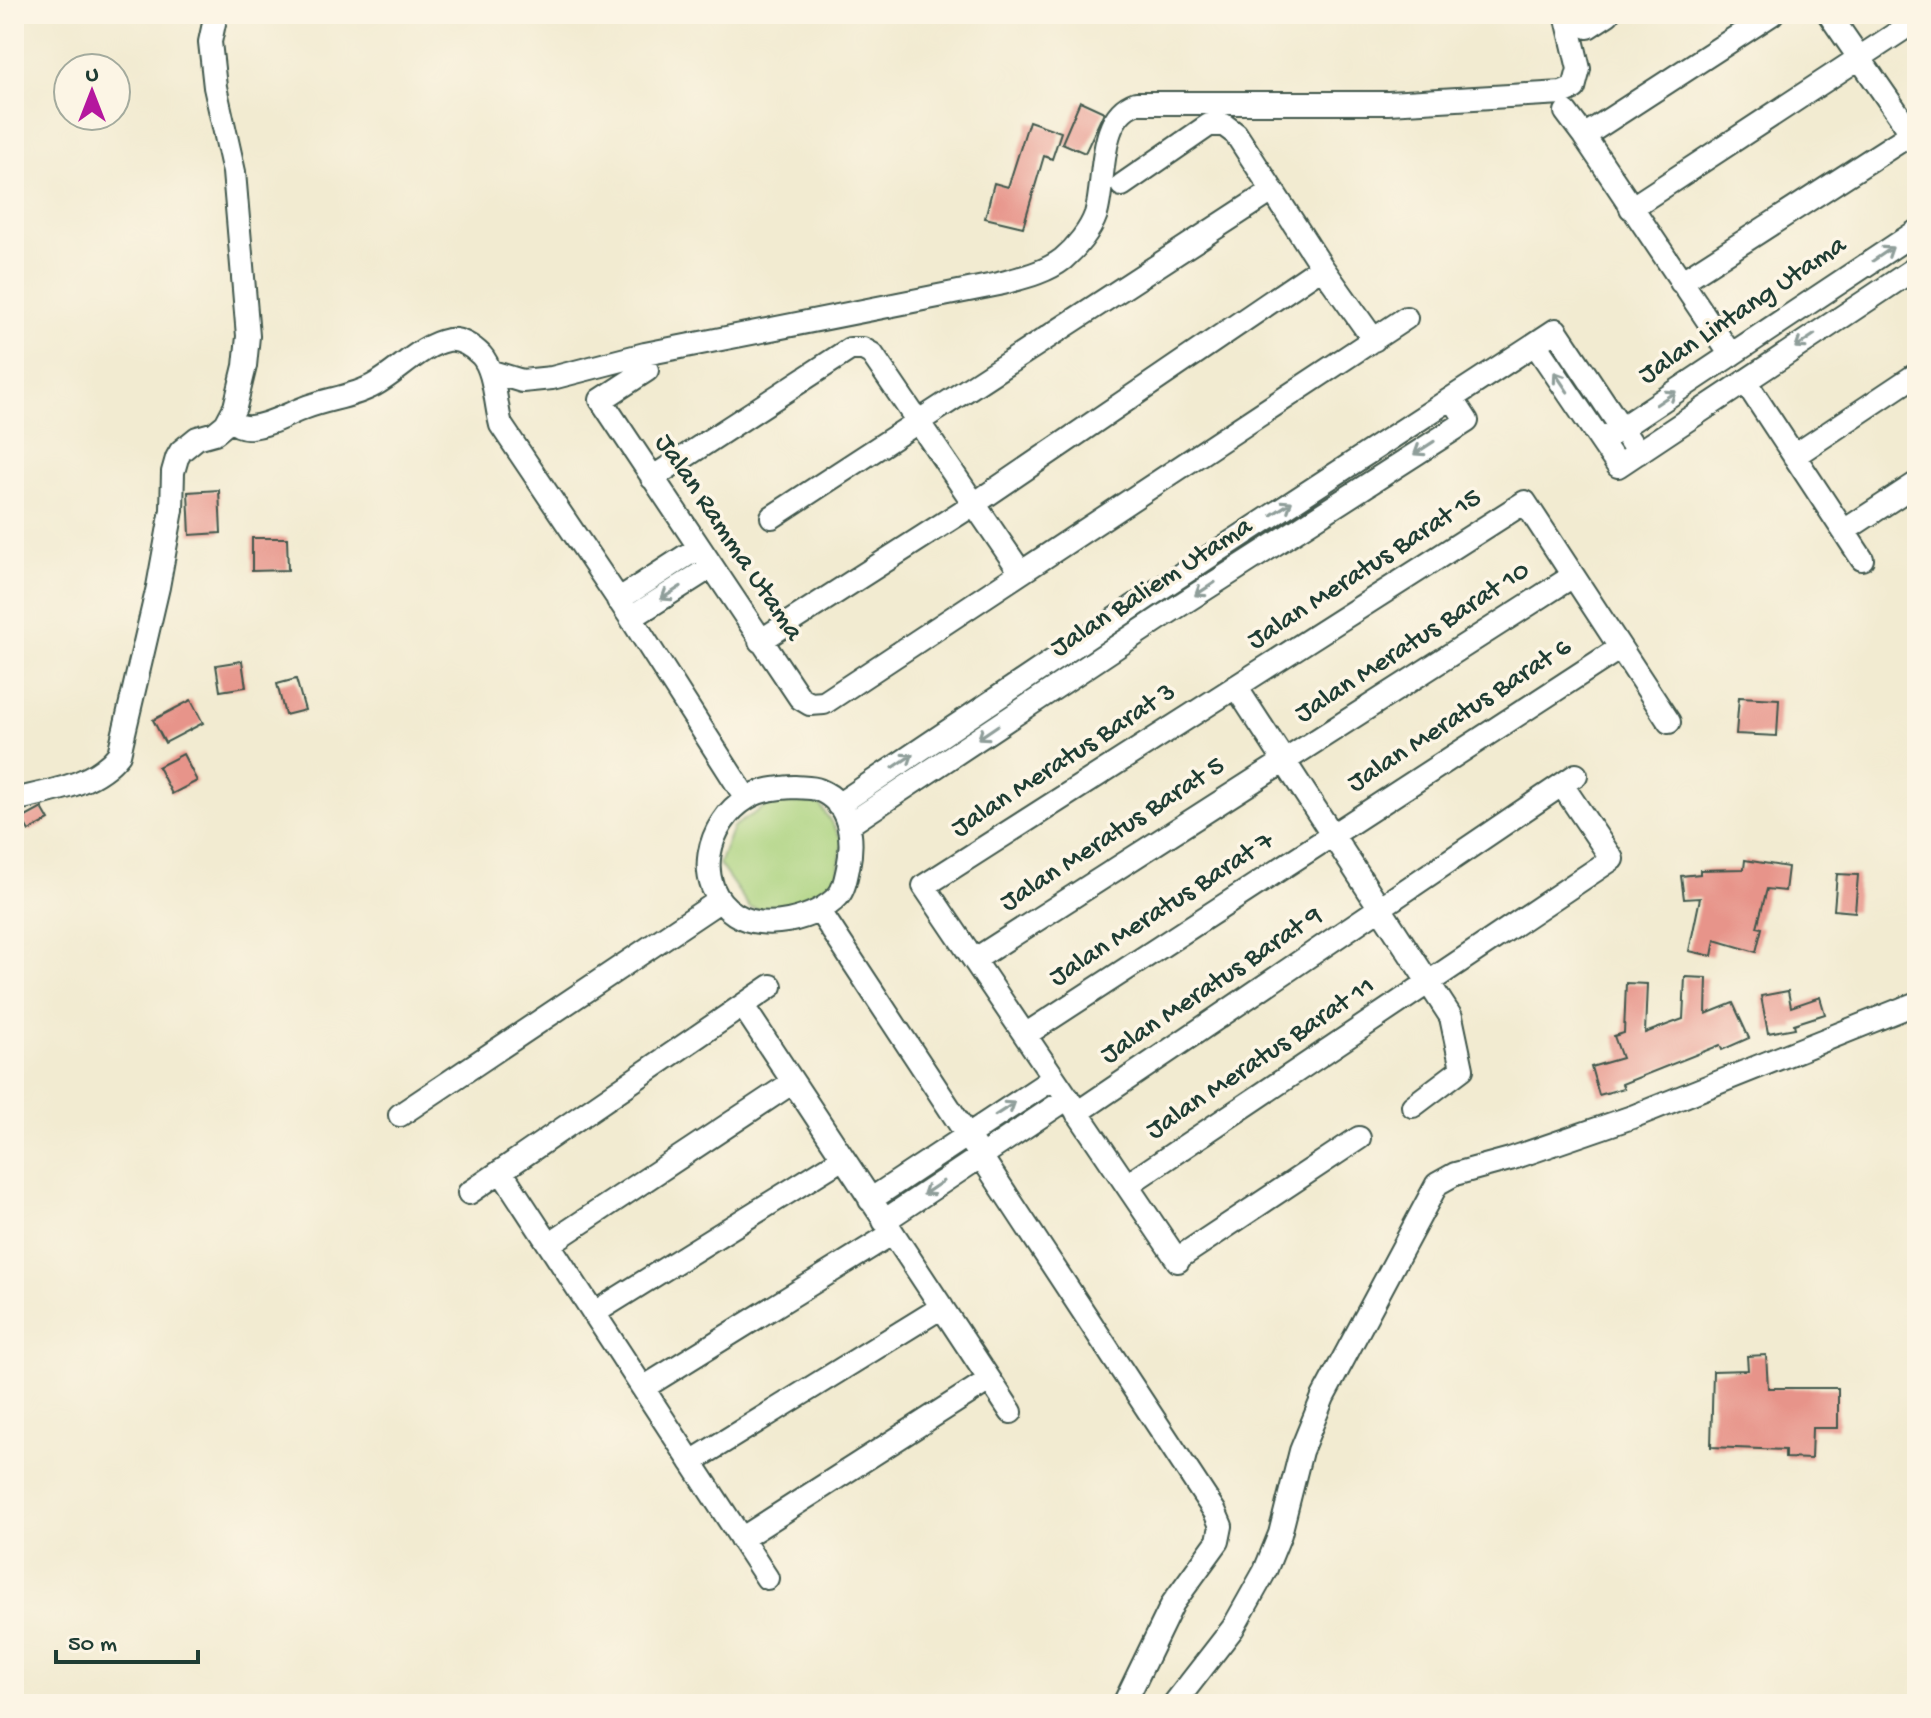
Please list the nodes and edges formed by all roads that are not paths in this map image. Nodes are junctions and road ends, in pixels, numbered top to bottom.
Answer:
1 (216, 14) edge
2 (1566, 14) edge
3 (1608, 14) edge
4 (1772, 14) edge
5 (1829, 14) edge
6 (1917, 20) edge
7 (1588, 27) dead end
8 (1859, 59) junction
9 (1566, 112) dead end
10 (1914, 132) edge
11 (1584, 136) junction
12 (1122, 185) dead end
13 (1272, 191) junction
14 (1631, 208) junction
15 (1917, 231) edge
16 (1322, 267) junction
17 (1917, 267) edge
18 (1681, 282) junction
19 (1406, 318) dead end
20 (1374, 340) junction
21 (1535, 344) junction
22 (1731, 355) junction
23 (647, 370) dead end
24 (492, 372) junction
25 (1917, 374) edge
26 (1745, 381) junction
27 (1452, 398) junction
28 (229, 419) junction
29 (920, 420) junction
30 (1621, 428) junction
31 (1601, 442) junction
32 (1638, 453) junction
33 (1794, 456) junction
34 (652, 478) junction
35 (1917, 483) edge
36 (974, 504) junction
37 (772, 517) dead end
38 (1844, 531) junction
39 (698, 548) junction
40 (1862, 559) dead end
41 (711, 567) junction
42 (1020, 571) junction
43 (1573, 576) junction
44 (624, 609) junction
45 (760, 641) junction
46 (1620, 648) junction
47 (1236, 687) junction
48 (1669, 722) dead end
49 (1284, 761) junction
50 (746, 798) junction
51 (14, 800) edge
52 (838, 805) junction
53 (850, 824) junction
54 (1332, 835) junction
55 (1612, 859) joint
56 (719, 901) junction
57 (1380, 908) junction
58 (819, 910) junction
59 (974, 960) junction
60 (1428, 982) junction
61 (771, 986) dead end
62 (1917, 1003) edge
63 (743, 1006) junction
64 (1025, 1035) junction
65 (1054, 1078) junction
66 (793, 1082) junction
67 (1073, 1105) junction
68 (1413, 1106) dead end
69 (400, 1115) dead end
70 (967, 1134) junction
71 (1359, 1138) dead end
72 (981, 1157) junction
73 (843, 1158) junction
74 (501, 1171) junction
75 (1127, 1185) junction
76 (469, 1193) dead end
77 (870, 1200) junction
78 (889, 1227) junction
79 (549, 1244) junction
80 (942, 1307) junction
81 (594, 1313) junction
82 (989, 1380) junction
83 (643, 1388) junction
84 (1011, 1412) dead end
85 (691, 1462) junction
86 (741, 1539) junction
87 (767, 1578) dead end
88 (1124, 1704) edge
89 (1174, 1704) edge

1 - 28 street
2 - 24 street
3 - 7 street
4 - 11 street
5 - 8 street
6 - 8 street
8 - 10 street
8 - 14 street
9 - 11 street
10 - 18 street
11 - 14 street
12 - 13 street
13 - 16 street
13 - 29 street
14 - 18 street
22 -> 15 street, Jalan Lintang Utama
16 - 20 street
16 - 36 street
17 -> 26 street
18 - 22 street
19 - 20 street
20 - 42 street
21 - 27 street, Jalan Baliem Utama
21 - 30 street, Jalan Baliem Utama
31 -> 21 street
30 -> 22 street, Jalan Lintang Utama
23 - 34 street, Jalan Ramma Utama
24 - 28 street
24 - 44 street
25 - 33 street
26 - 32 street
26 - 33 street
52 -> 27 street, Jalan Baliem Utama
27 -> 53 street, Jalan Baliem Utama
28 - 51 street
29 - 34 street
29 - 36 street
29 - 37 street
30 - 31 street, Jalan Lintang Utama
30 - 32 street
31 - 32 street
33 - 38 street
34 - 39 street, Jalan Ramma Utama
35 - 38 street
36 - 42 street
36 - 45 street
38 - 40 street
39 - 41 street, Jalan Ramma Utama
39 - 44 street
41 -> 44 street
41 - 45 street, Jalan Ramma Utama
42 - 45 street, Jalan Ramma Utama
43 - 46 street
43 - 47 street, Jalan Meratus Barat 15
43 - 49 street, Jalan Meratus Barat 10
44 - 50 street
46 - 48 street
46 - 54 street, Jalan Meratus Barat 6
47 - 49 street
47 - 59 street, Jalan Meratus Barat 3
49 - 54 street
49 - 59 street, Jalan Meratus Barat 5
50 - 52 street
50 - 56 street
52 - 53 street
53 - 58 street
54 - 57 street
54 - 64 street, Jalan Meratus Barat 7
55 - 57 street, Jalan Meratus Barat 9
55 - 60 street, Jalan Meratus Barat 11
56 - 58 street
56 - 69 street
57 - 60 street
57 - 67 street, Jalan Meratus Barat 9
58 - 70 street
59 - 64 street
60 - 68 street
60 - 75 street, Jalan Meratus Barat 11
61 - 63 street
62 - 89 street
63 - 66 street
63 - 74 street
64 - 65 street
65 - 67 street
70 -> 65 street
66 - 73 street
66 - 79 street
67 - 72 street, Jalan Meratus Barat 9
67 - 75 street
70 - 72 street
70 - 77 street
71 - 75 street
72 -> 78 street, Jalan Meratus Barat 9
72 - 88 street
73 - 77 street
73 - 81 street
74 - 76 street
74 - 79 street
77 - 78 street
78 - 80 street
78 - 83 street, Jalan Meratus Barat 9
79 - 81 street
80 - 82 street
80 - 85 street
81 - 83 street
82 - 84 street
82 - 86 street
83 - 85 street
85 - 86 street
86 - 87 street

